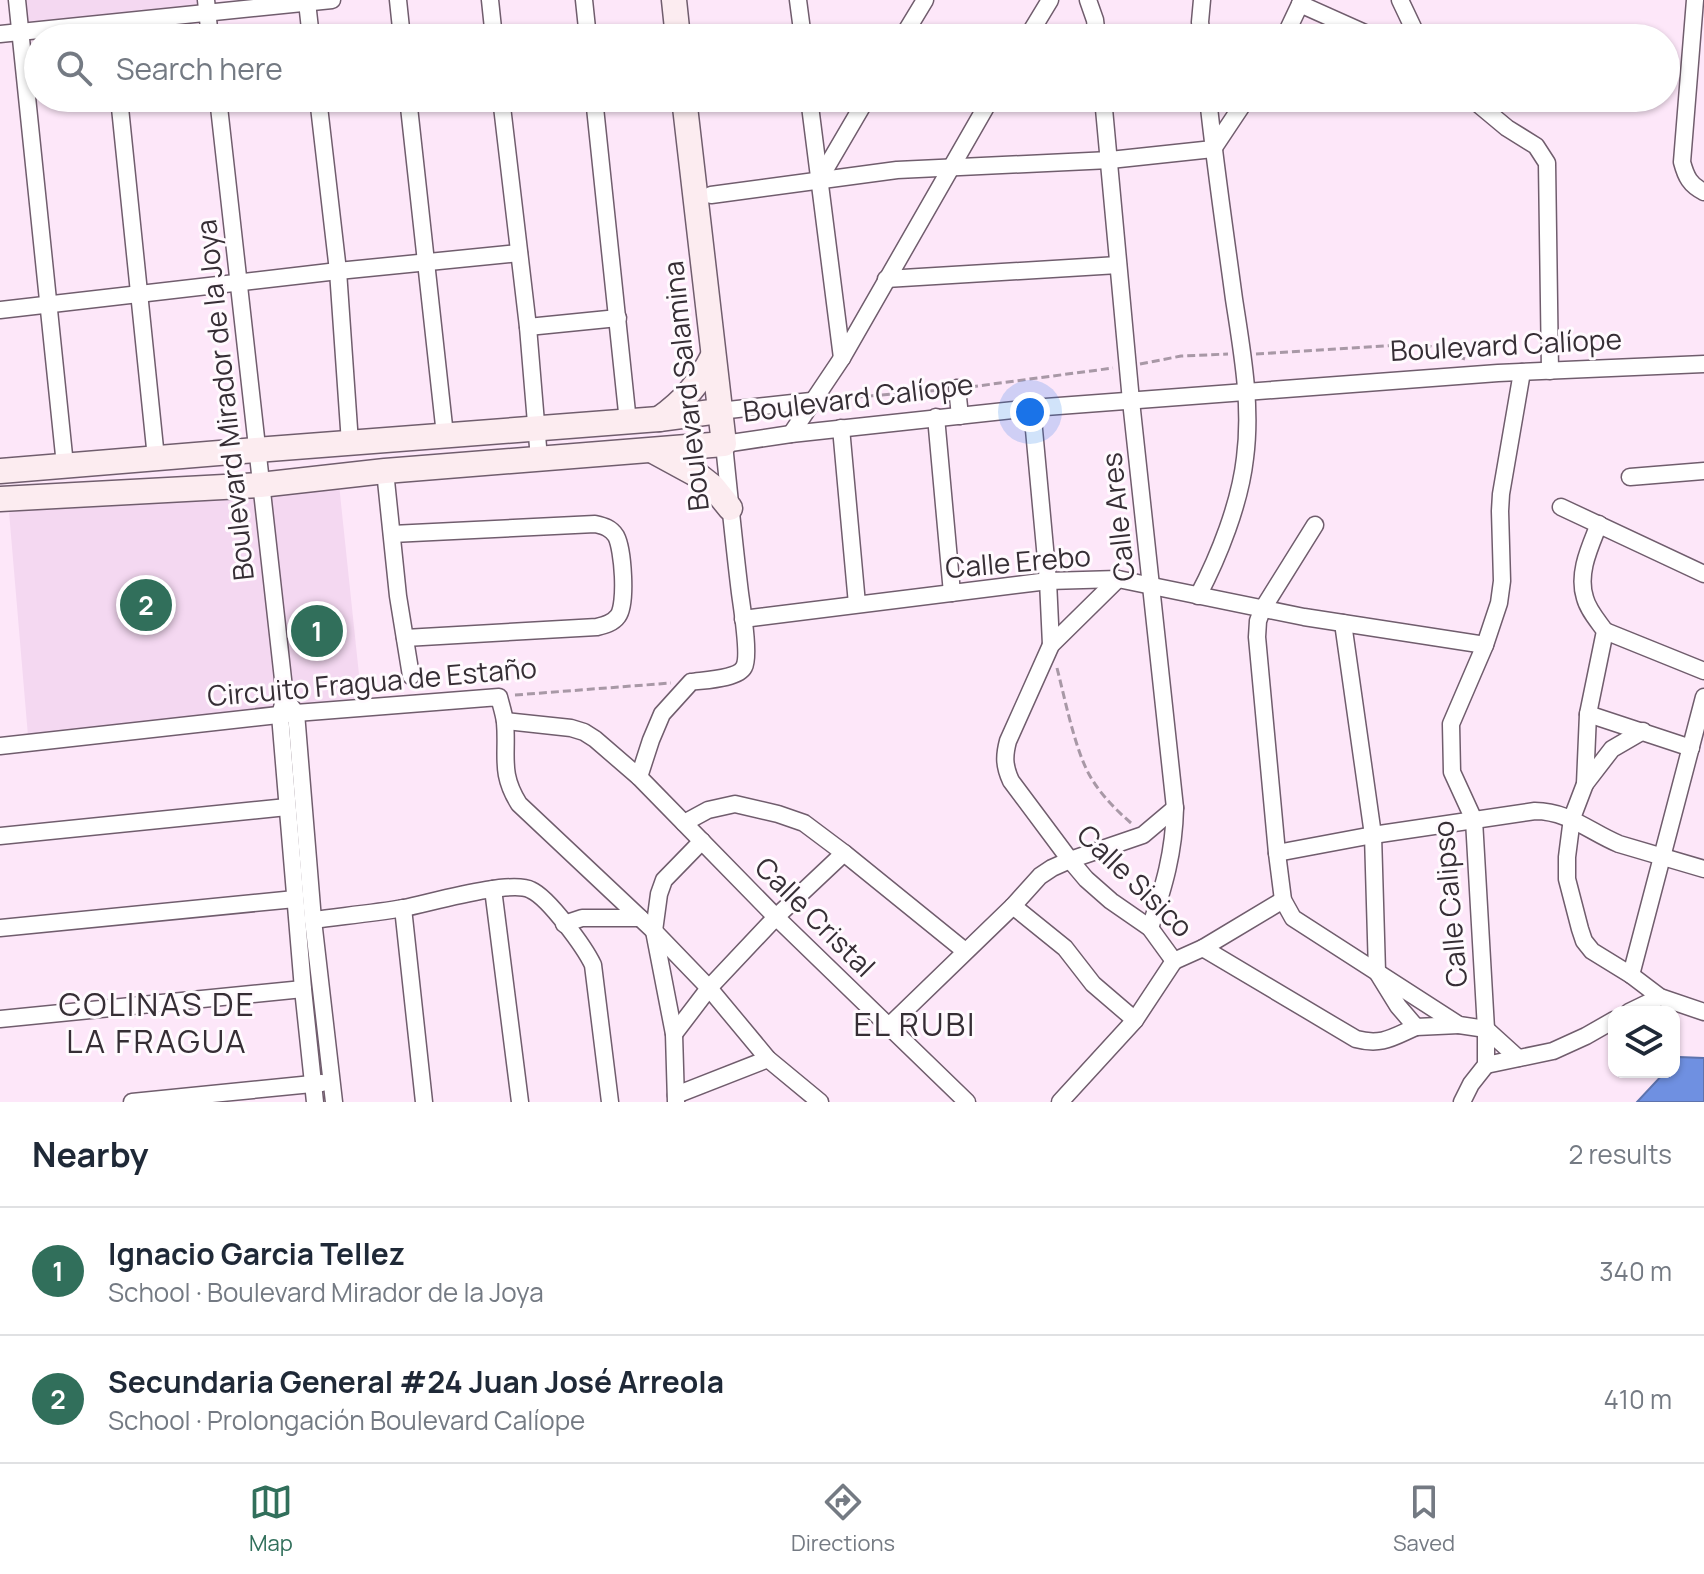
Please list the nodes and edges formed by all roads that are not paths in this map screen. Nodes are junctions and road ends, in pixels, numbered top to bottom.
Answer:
1 (17, 0) edge
2 (332, 0) edge
3 (398, 0) edge
4 (490, 0) edge
5 (584, 0) edge
6 (674, 0) edge
7 (690, 0) edge
8 (925, 0) edge
9 (1050, 0) edge
10 (1088, 0) edge
11 (1202, 0) edge
12 (1400, 0) edge
13 (307, 2) junction
14 (1301, 2) edge
15 (802, 4) edge
16 (1698, 5) edge
17 (207, 6) edge
18 (136, 24) edge
19 (309, 24) edge
20 (401, 24) edge
21 (493, 24) edge
22 (587, 24) edge
23 (677, 24) edge
24 (693, 24) edge
25 (803, 24) edge
26 (910, 24) edge
27 (1035, 24) edge
28 (1095, 24) edge
29 (1200, 24) edge
30 (1291, 24) edge
31 (1347, 24) edge
32 (1411, 24) edge
33 (20, 32) junction
34 (24, 32) edge
35 (0, 34) edge
36 (24, 71) edge
37 (28, 112) edge
38 (120, 112) edge
39 (220, 112) edge
40 (320, 112) edge
41 (410, 112) edge
42 (503, 112) edge
43 (596, 112) edge
44 (686, 112) edge
45 (702, 112) edge
46 (811, 112) edge
47 (859, 112) edge
48 (983, 112) edge
49 (1105, 112) edge
50 (1209, 112) edge
51 (1238, 112) edge
52 (1488, 112) edge
53 (1213, 149) junction
54 (1110, 160) junction
55 (951, 167) junction
56 (819, 180) junction
57 (1704, 192) edge
58 (711, 195) junction
59 (519, 253) junction
60 (426, 262) junction
61 (1118, 265) junction
62 (338, 271) junction
63 (886, 279) junction
64 (239, 283) junction
65 (140, 294) junction
66 (48, 304) junction
67 (0, 310) edge
68 (618, 318) junction
69 (528, 327) junction
70 (713, 356) junction
71 (842, 358) junction
72 (1704, 364) edge
73 (1550, 371) junction
74 (1522, 372) junction
75 (957, 388) road end
76 (1246, 392) junction
77 (811, 401) junction
78 (1131, 401) junction
79 (1032, 408) junction
80 (727, 411) junction
81 (960, 416) junction
82 (936, 417) junction
83 (659, 419) junction
84 (628, 422) junction
85 (841, 428) junction
86 (537, 429) junction
87 (791, 434) junction
88 (445, 435) junction
89 (350, 443) junction
90 (732, 443) junction
91 (256, 450) junction
92 (653, 451) junction
93 (156, 458) junction
94 (539, 459) junction
95 (65, 465) junction
96 (0, 471) edge
97 (385, 471) junction
98 (1704, 471) edge
99 (1630, 477) dead end
100 (260, 485) junction
101 (0, 499) edge
102 (1561, 507) dead end
103 (730, 508) junction
104 (1599, 524) junction
105 (1315, 525) dead end
106 (392, 534) junction
107 (1704, 574) edge
108 (1118, 579) junction
109 (1048, 581) junction
110 (1152, 587) junction
111 (952, 593) junction
112 (1198, 596) junction
113 (857, 604) junction
114 (1262, 610) junction
115 (743, 619) junction
116 (1343, 623) junction
117 (1605, 631) junction
118 (405, 638) junction
119 (1051, 645) junction
120 (1485, 645) junction
121 (1704, 671) edge
122 (411, 676) dead end
123 (1704, 697) edge
124 (288, 714) junction
125 (1588, 714) junction
126 (505, 721) junction
127 (1643, 731) junction
128 (0, 746) edge
129 (1691, 748) junction
130 (639, 777) junction
131 (1585, 784) junction
132 (287, 807) junction
133 (1175, 808) junction
134 (1572, 818) junction
135 (1474, 820) junction
136 (684, 823) junction
137 (1373, 835) junction
138 (0, 836) edge
139 (702, 841) junction
140 (844, 853) junction
141 (1277, 853) junction
142 (1662, 855) junction
143 (1070, 860) junction
144 (1704, 869) edge
145 (493, 889) junction
146 (659, 894) junction
147 (295, 899) junction
148 (1283, 900) junction
149 (627, 906) junction
150 (1013, 906) junction
151 (403, 908) junction
152 (776, 917) junction
153 (640, 918) junction
154 (313, 920) junction
155 (564, 924) junction
156 (0, 928) edge
157 (1150, 928) junction
158 (654, 931) junction
159 (1203, 948) junction
160 (965, 951) junction
161 (1174, 961) junction
162 (1377, 972) junction
163 (1631, 975) junction
164 (709, 988) junction
165 (303, 989) junction
166 (1660, 997) junction
167 (1641, 1006) edge
168 (1704, 1012) edge
169 (0, 1019) edge
170 (1135, 1020) junction
171 (1608, 1023) edge
172 (1459, 1025) junction
173 (889, 1026) junction
174 (1416, 1027) junction
175 (1486, 1029) junction
176 (674, 1034) junction
177 (1518, 1058) junction
178 (768, 1059) junction
179 (1486, 1065) junction
180 (332, 1081) junction
181 (313, 1084) junction
182 (676, 1098) edge
183 (132, 1102) edge
184 (315, 1102) edge
185 (334, 1102) edge
186 (424, 1102) edge
187 (520, 1102) edge
188 (610, 1102) edge
189 (820, 1102) edge
190 (967, 1102) edge
191 (1060, 1102) edge
192 (1462, 1102) edge

1 - 33 street
2 - 13 street
3 - 20 street
4 - 21 street
5 - 22 street
6 - 23 street
7 - 24 street
8 - 26 street
9 - 27 street
10 - 28 street
11 - 29 street
12 - 32 street
13 - 17 street
13 - 19 street
14 - 30 street
14 - 31 street
15 - 25 street
16 - 57 street
17 - 18 street
33 - 34 street
33 - 35 street
33 - 36 street
37 - 66 street
38 - 65 street
39 - 64 street, Boulevard Mirador de la Joya
40 - 62 street
41 - 60 street
42 - 59 street
43 - 68 street
44 - 70 street, Boulevard Salamina
45 - 58 street, Boulevard Salamina
46 - 56 street
47 - 56 street
48 - 55 street
49 - 54 street, Calle Ares
50 - 53 street
51 - 53 street
52 - 73 street
53 - 54 street
53 - 76 street
54 - 55 street
54 - 61 street, Calle Ares
55 - 56 street
55 - 63 street
56 - 58 street
56 - 71 street
58 - 80 street, Boulevard Salamina
59 - 60 street
59 - 69 street
60 - 62 street
60 - 88 street
61 - 63 street
61 - 78 street, Calle Ares
62 - 64 street
62 - 89 street
63 - 71 street
64 - 65 street
64 - 91 street, Boulevard Mirador de la Joya
65 - 66 street
65 - 93 street
66 - 67 street
66 - 95 street
68 - 69 street
68 - 84 street
69 - 86 street
70 - 80 street, Boulevard Salamina
70 - 83 street
71 - 77 street
72 - 73 street, Boulevard Calíope
73 - 74 street, Boulevard Calíope
74 - 76 street, Boulevard Calíope
74 - 120 street, Calle Calipso
75 - 81 street
76 - 78 street, Boulevard Calíope
76 - 112 street
77 - 80 street
77 - 87 street
78 - 79 street, Boulevard Calíope
78 - 110 street, Calle Ares
79 - 81 street, Boulevard Calíope
79 - 109 street
80 - 83 street, Boulevard Calíope
80 - 90 street, Boulevard Salamina
81 - 82 street, Boulevard Calíope
82 - 85 street, Boulevard Calíope
82 - 111 street
83 - 84 street, Boulevard Calíope
84 - 86 street, Boulevard Calíope
85 - 87 street, Boulevard Calíope
85 - 113 street
86 - 88 street, Boulevard Calíope
86 - 94 street
87 - 90 street, Boulevard Calíope
88 - 89 street, Boulevard Calíope
89 - 91 street, Boulevard Calíope
90 - 92 street, Boulevard Calíope
90 - 103 street, Boulevard Salamina
91 - 93 street, Boulevard Calíope
91 - 100 street, Boulevard Mirador de la Joya
92 - 94 street, Boulevard Calíope
92 - 103 street
93 - 95 street, Boulevard Calíope
94 - 97 street, Boulevard Calíope
95 - 96 street, Boulevard Calíope
97 - 100 street, Boulevard Calíope
97 - 106 street
98 - 99 street
100 - 101 street, Boulevard Calíope
100 - 124 street, Boulevard Mirador de la Joya
102 - 104 street
103 - 115 street, Boulevard Salamina
104 - 107 street
104 - 117 street
105 - 114 street
106 - 118 street
106 - 118 street
108 - 109 street, Calle Erebo
108 - 110 street, Calle Erebo
108 - 119 street
109 - 111 street, Calle Erebo
109 - 119 street
110 - 112 street, Calle Erebo
110 - 133 street, Calle Ares
111 - 113 street, Calle Erebo
112 - 114 street, Calle Erebo
113 - 115 street, Calle Erebo
114 - 116 street, Calle Erebo
114 - 141 street
115 - 130 street, Boulevard Salamina
116 - 120 street, Calle Erebo
116 - 137 street
117 - 121 street
117 - 125 street
118 - 122 street
119 - 143 street, Calle Sisico
120 - 135 street, Calle Calipso
123 - 129 street
124 - 126 street, Circuito Fragua de Estaño
124 - 128 street, Circuito Fragua de Estaño
124 - 132 street
124 - 154 street, Boulevard Mirador de la Joya
125 - 127 street
125 - 131 street
126 - 130 street, Calle Cristal
126 - 149 street
127 - 129 street
127 - 131 street
129 - 142 street
130 - 136 street, Calle Cristal
131 - 134 street
132 - 138 street
132 - 147 street
133 - 143 street
133 - 157 street, Calle Ares
134 - 135 street
134 - 142 street
134 - 163 street
135 - 137 street
135 - 175 street, Calle Calipso
136 - 139 street, Calle Cristal
136 - 140 street
137 - 141 street
137 - 162 street
139 - 146 street
139 - 152 street, Calle Cristal
140 - 152 street
140 - 160 street
141 - 148 street
142 - 144 street
142 - 163 street
143 - 150 street
143 - 157 street, Calle Sisico
145 - 151 street
145 - 155 street
145 - 187 street
146 - 149 street
146 - 158 street
147 - 156 street
147 - 165 street
148 - 159 street
148 - 162 street
149 - 153 street
150 - 160 street
150 - 170 street
151 - 154 street
151 - 186 street
152 - 164 street
152 - 173 street, Calle Cristal
153 - 155 street
153 - 158 street
154 - 180 street, Boulevard Mirador de la Joya
155 - 188 street
157 - 161 street, Calle Sisico
158 - 164 street
158 - 176 street
159 - 161 street, Calle Sisico
159 - 174 street, Calle Sisico
160 - 173 street
161 - 170 street
162 - 172 street
162 - 174 street
163 - 166 street
164 - 176 street
164 - 178 street
165 - 169 street
165 - 181 street
166 - 167 street
166 - 168 street
170 - 191 street
171 - 177 street
172 - 174 street, Calle Sisico
172 - 175 street
173 - 190 street, Calle Cristal
175 - 177 street
175 - 179 street, Calle Calipso
176 - 182 street
177 - 179 street
178 - 182 street
178 - 189 street
179 - 192 street
180 - 181 street
180 - 185 street, Boulevard Mirador de la Joya
181 - 183 street
181 - 184 street

